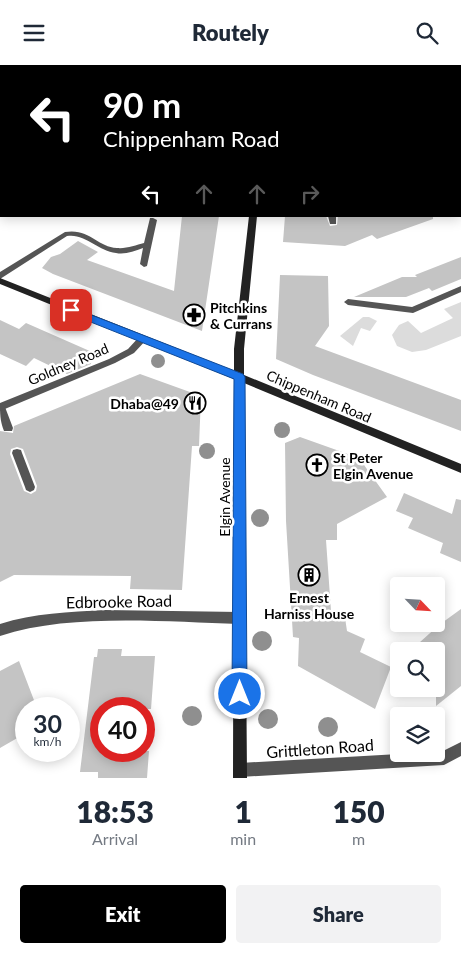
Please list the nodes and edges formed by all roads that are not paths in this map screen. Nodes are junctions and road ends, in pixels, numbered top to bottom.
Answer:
1 (253, 217) edge
2 (153, 220) dead end
3 (147, 245) junction
4 (144, 264) dead end
5 (0, 276) edge
6 (0, 281) edge
7 (461, 289) edge
8 (348, 302) dead end
9 (142, 339) junction
10 (239, 377) junction
11 (0, 407) edge
12 (8, 428) dead end
13 (17, 453) dead end
14 (461, 469) edge
15 (30, 487) dead end
16 (239, 618) junction
17 (0, 630) edge
18 (461, 749) edge
19 (240, 774) edge

1 - 10 street, Elgin Avenue
2 - 3 street
3 - 4 street
3 - 5 street
6 - 9 street, Chippenham Road
7 - 8 street
9 - 10 street, Chippenham Road
9 - 11 street, Goldney Road
10 - 14 street, Chippenham Road
10 - 16 street, Elgin Avenue
11 - 12 street
13 - 15 street
16 - 17 street, Edbrooke Road
16 - 19 street, Elgin Avenue
18 - 19 street, Grittleton Road

